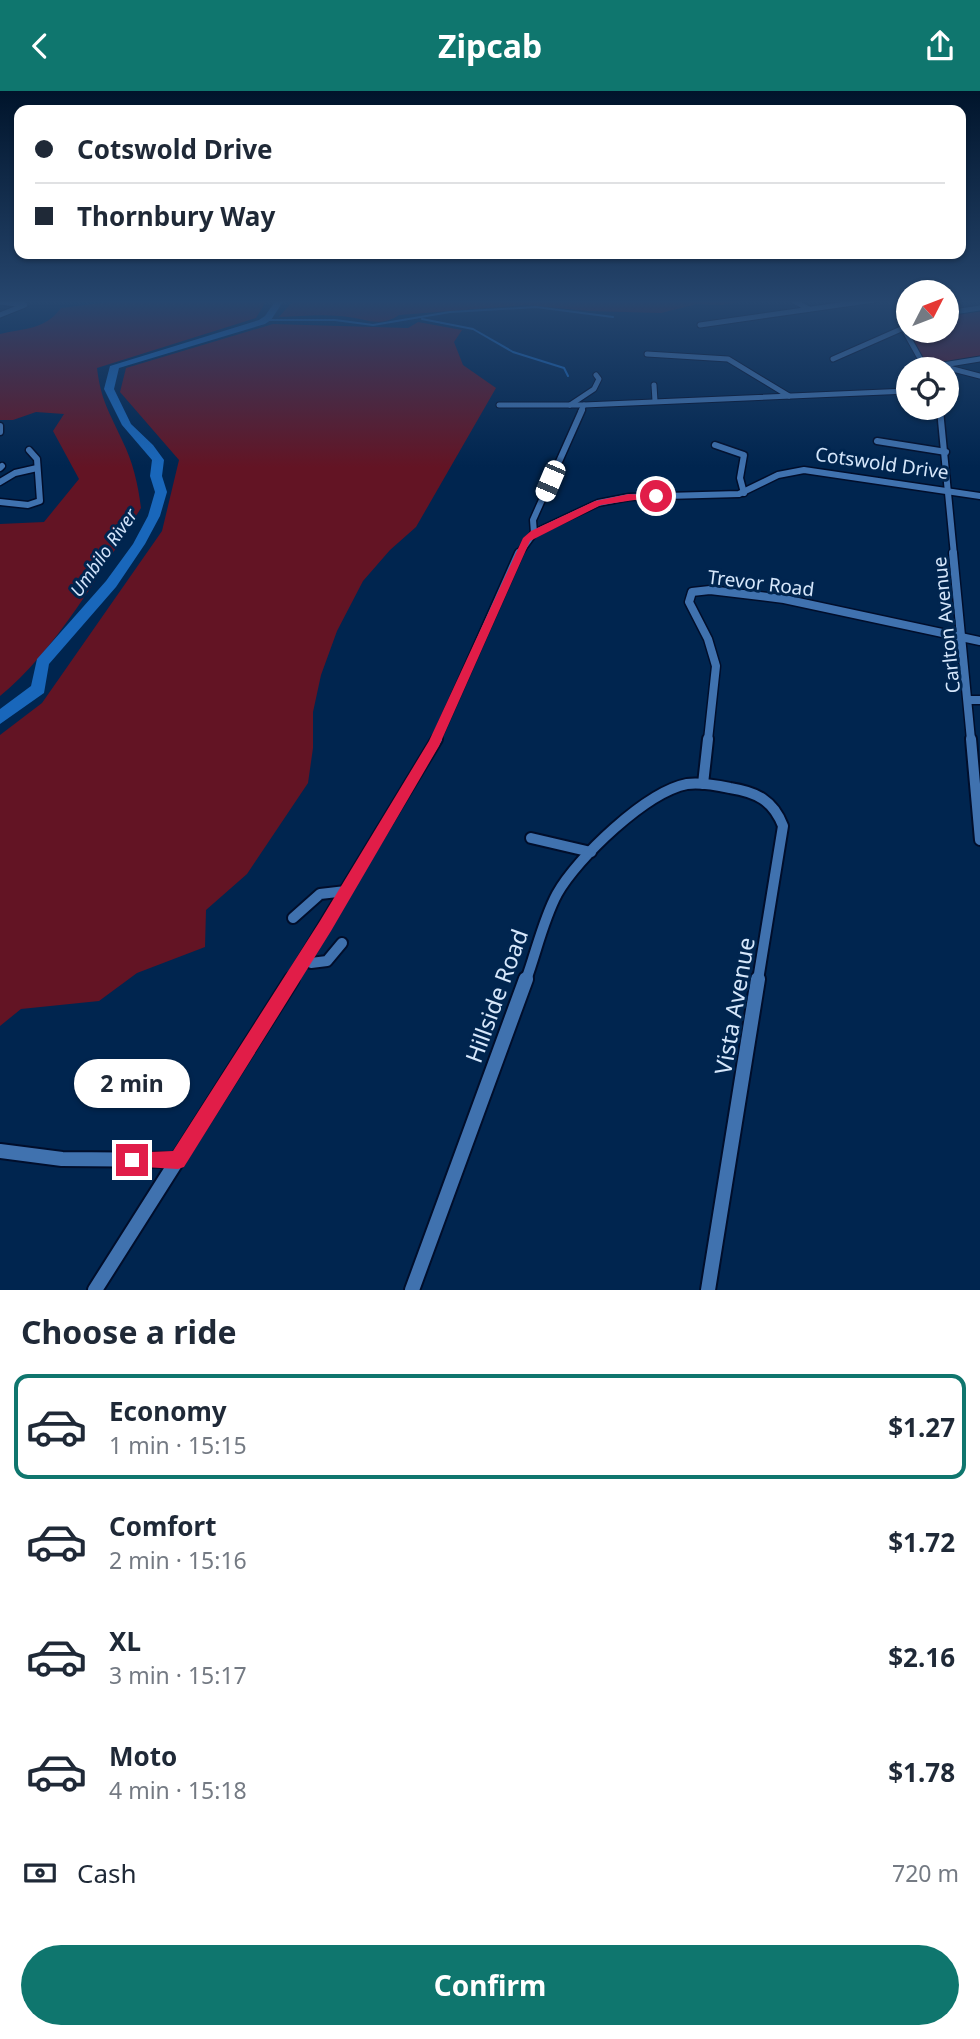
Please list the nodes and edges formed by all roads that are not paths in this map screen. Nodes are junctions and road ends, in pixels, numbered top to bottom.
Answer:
1 (679, 356) edge
2 (840, 356) edge
3 (833, 359) dead end
4 (980, 359) edge
5 (959, 363) edge
6 (959, 370) edge
7 (596, 375) dead end
8 (980, 376) edge
9 (654, 385) dead end
10 (896, 392) edge
11 (789, 396) junction
12 (655, 401) junction
13 (499, 405) dead end
14 (570, 405) junction
15 (584, 405) junction
16 (942, 420) edge
17 (0, 426) edge
18 (0, 432) edge
19 (877, 441) dead end
20 (715, 445) dead end
21 (29, 450) dead end
22 (946, 452) junction
23 (37, 468) junction
24 (0, 482) edge
25 (949, 491) junction
26 (744, 493) junction
27 (980, 496) edge
28 (0, 502) edge
29 (534, 533) junction
30 (962, 636) junction
31 (980, 641) edge
32 (968, 700) junction
33 (980, 700) edge
34 (703, 784) junction
35 (978, 786) edge
36 (531, 838) dead end
37 (980, 840) edge
38 (591, 852) junction
39 (346, 891) junction
40 (293, 918) dead end
41 (342, 943) dead end
42 (305, 958) junction
43 (0, 1151) edge
44 (178, 1160) junction
45 (95, 1290) edge
46 (412, 1290) edge
47 (708, 1290) edge

1 - 11 street
2 - 3 street
4 - 5 street
6 - 8 street
7 - 14 street
9 - 12 street
10 - 11 street
11 - 12 street
12 - 15 street
13 - 14 street
14 - 15 street
15 - 29 street
16 - 22 street, Carlton Avenue
17 - 18 street
19 - 22 street
20 - 26 street
21 - 23 street
22 - 25 street, Carlton Avenue
23 - 24 street
23 - 28 street
25 - 26 street, Cotswold Drive
25 - 27 street, Cotswold Drive
25 - 30 street, Carlton Avenue
26 - 29 street, Cotswold Drive
29 - 39 street
30 - 31 street, Trevor Road
30 - 32 street, Carlton Avenue
30 - 34 street, Trevor Road
32 - 33 street
32 - 35 street, Carlton Avenue
34 - 38 street, Hillside Road
34 - 47 street, Vista Avenue
35 - 37 street, Carlton Avenue
36 - 38 street
38 - 46 street, Hillside Road
39 - 40 street
39 - 42 street
41 - 42 street
42 - 44 street
43 - 44 street
44 - 45 street

